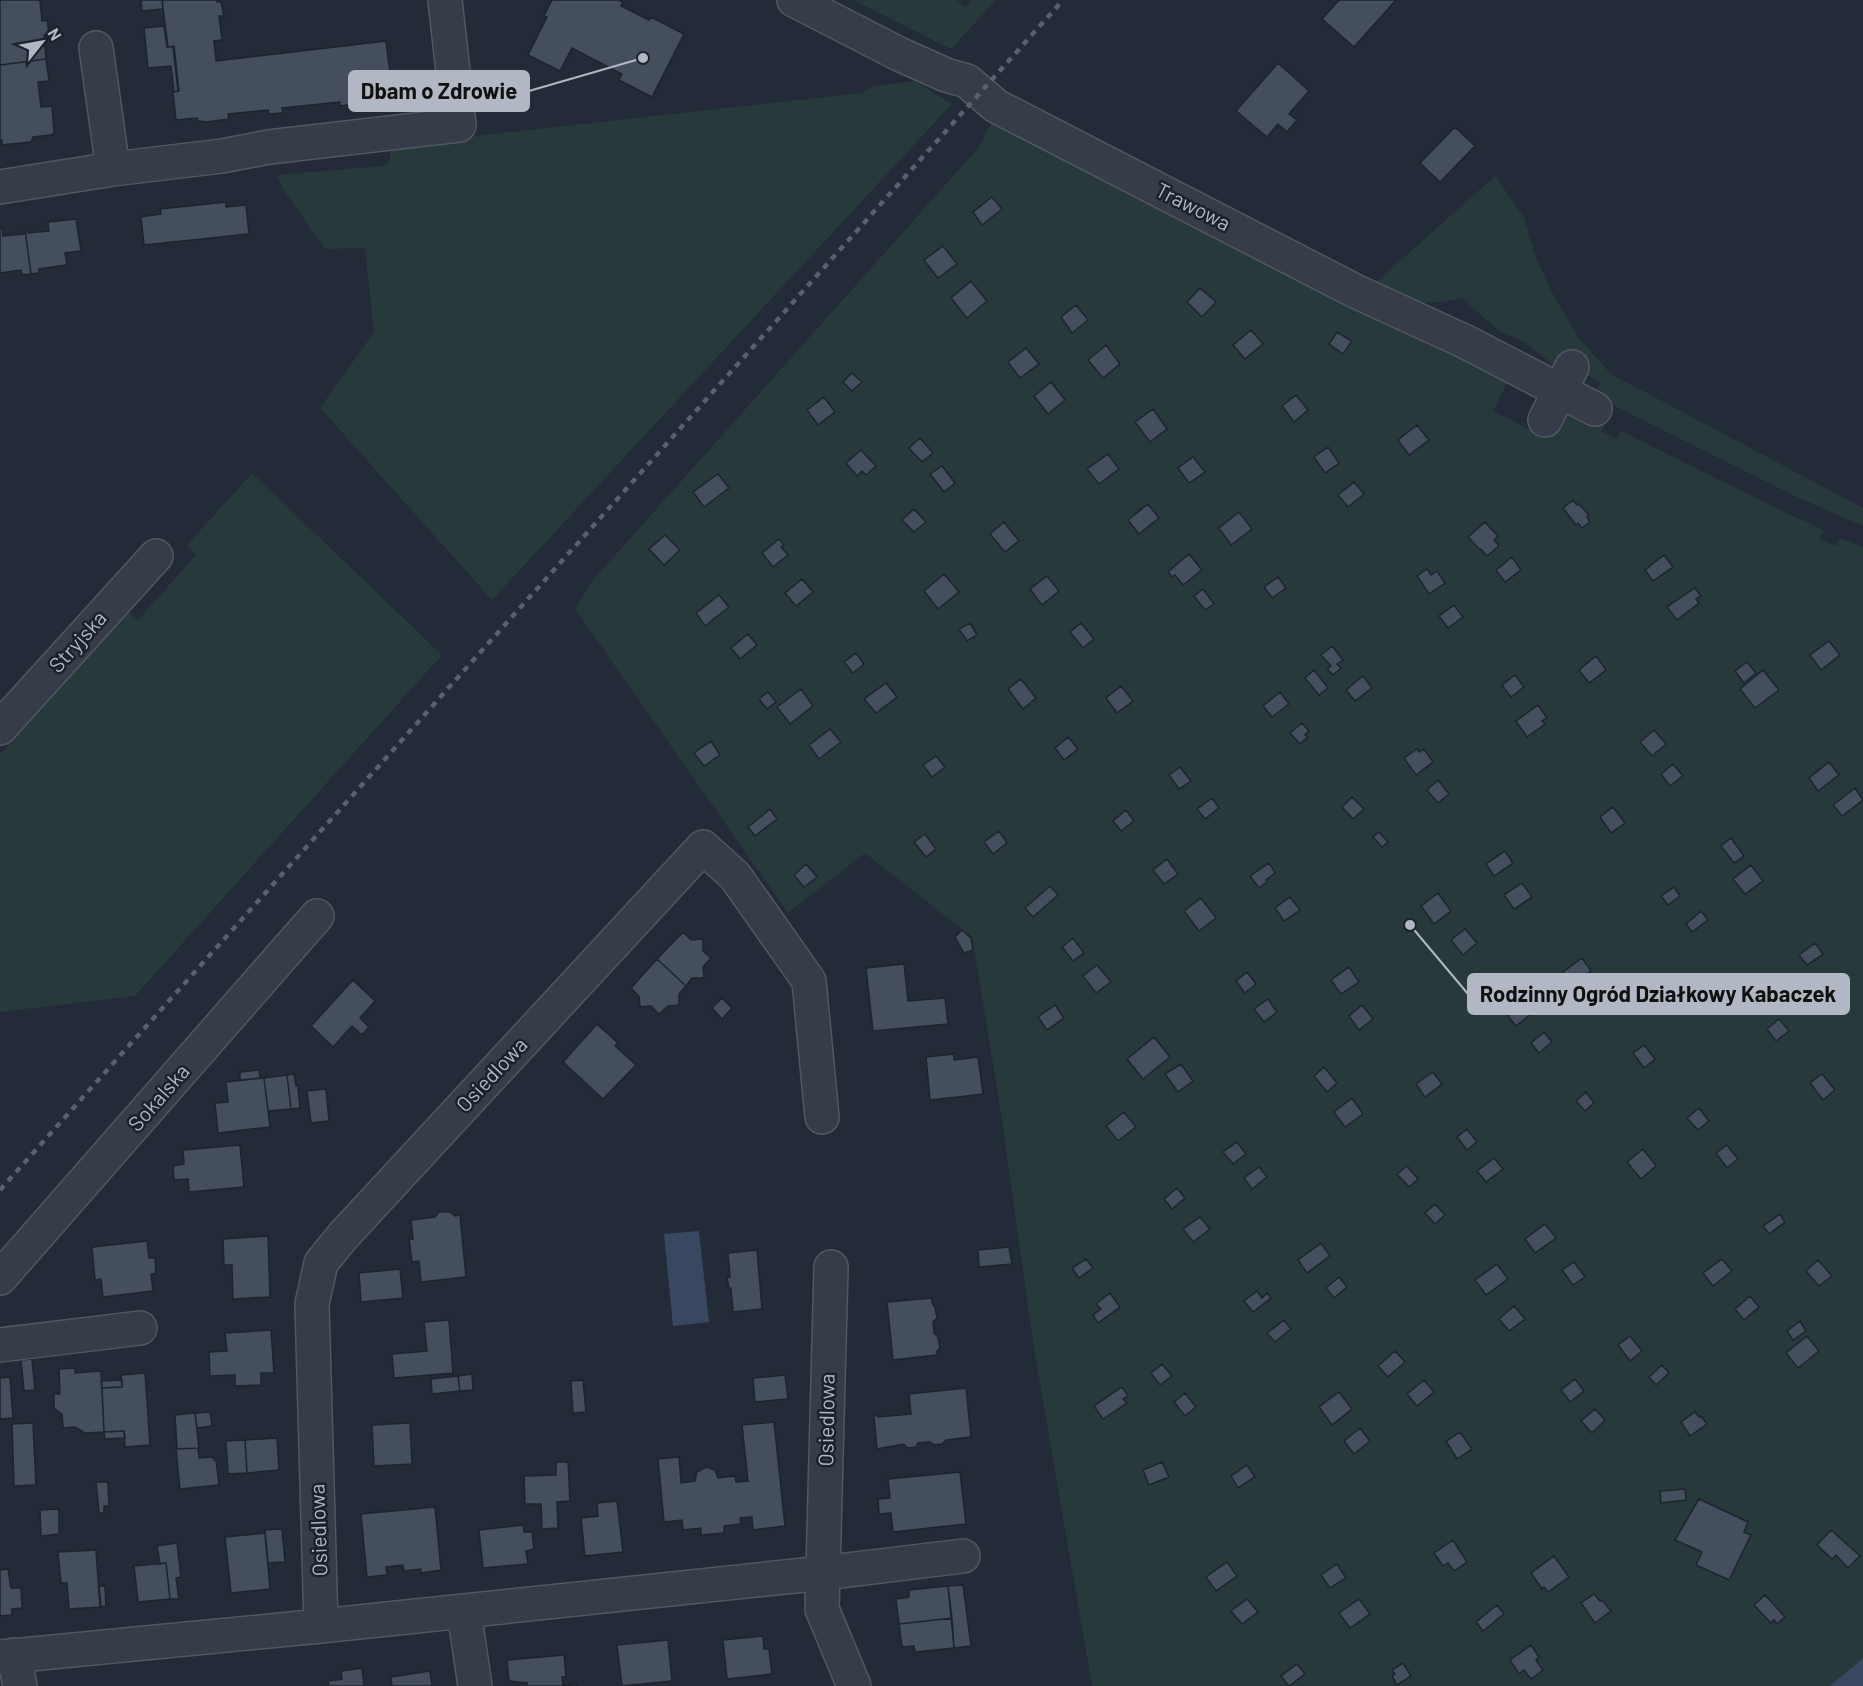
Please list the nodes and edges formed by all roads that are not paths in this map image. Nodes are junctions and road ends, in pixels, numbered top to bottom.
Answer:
1 (445, 0) edge
2 (794, 0) edge
3 (96, 48) dead end
4 (113, 169) junction
5 (0, 187) edge
6 (1566, 379) junction
7 (1595, 409) dead end
8 (1545, 420) dead end
9 (156, 556) dead end
10 (0, 728) edge
11 (317, 916) dead end
12 (822, 1117) dead end
13 (831, 1267) dead end
14 (0, 1278) edge
15 (140, 1328) dead end
16 (0, 1345) edge
17 (963, 1556) dead end
18 (823, 1573) junction
19 (464, 1611) junction
20 (321, 1626) junction
21 (11, 1666) edge
22 (474, 1686) edge
23 (854, 1686) edge

1 - 4 street
2 - 6 street, Trawowa
3 - 4 street
4 - 5 street
6 - 7 street, Trawowa
6 - 8 street
9 - 10 street, Stryjska
11 - 14 street, Sokalska
12 - 20 street, Osiedlowa
13 - 18 street, Osiedlowa
15 - 16 street
17 - 18 street
18 - 19 street
18 - 23 street, Osiedlowa
19 - 20 street
19 - 22 street
20 - 21 street

